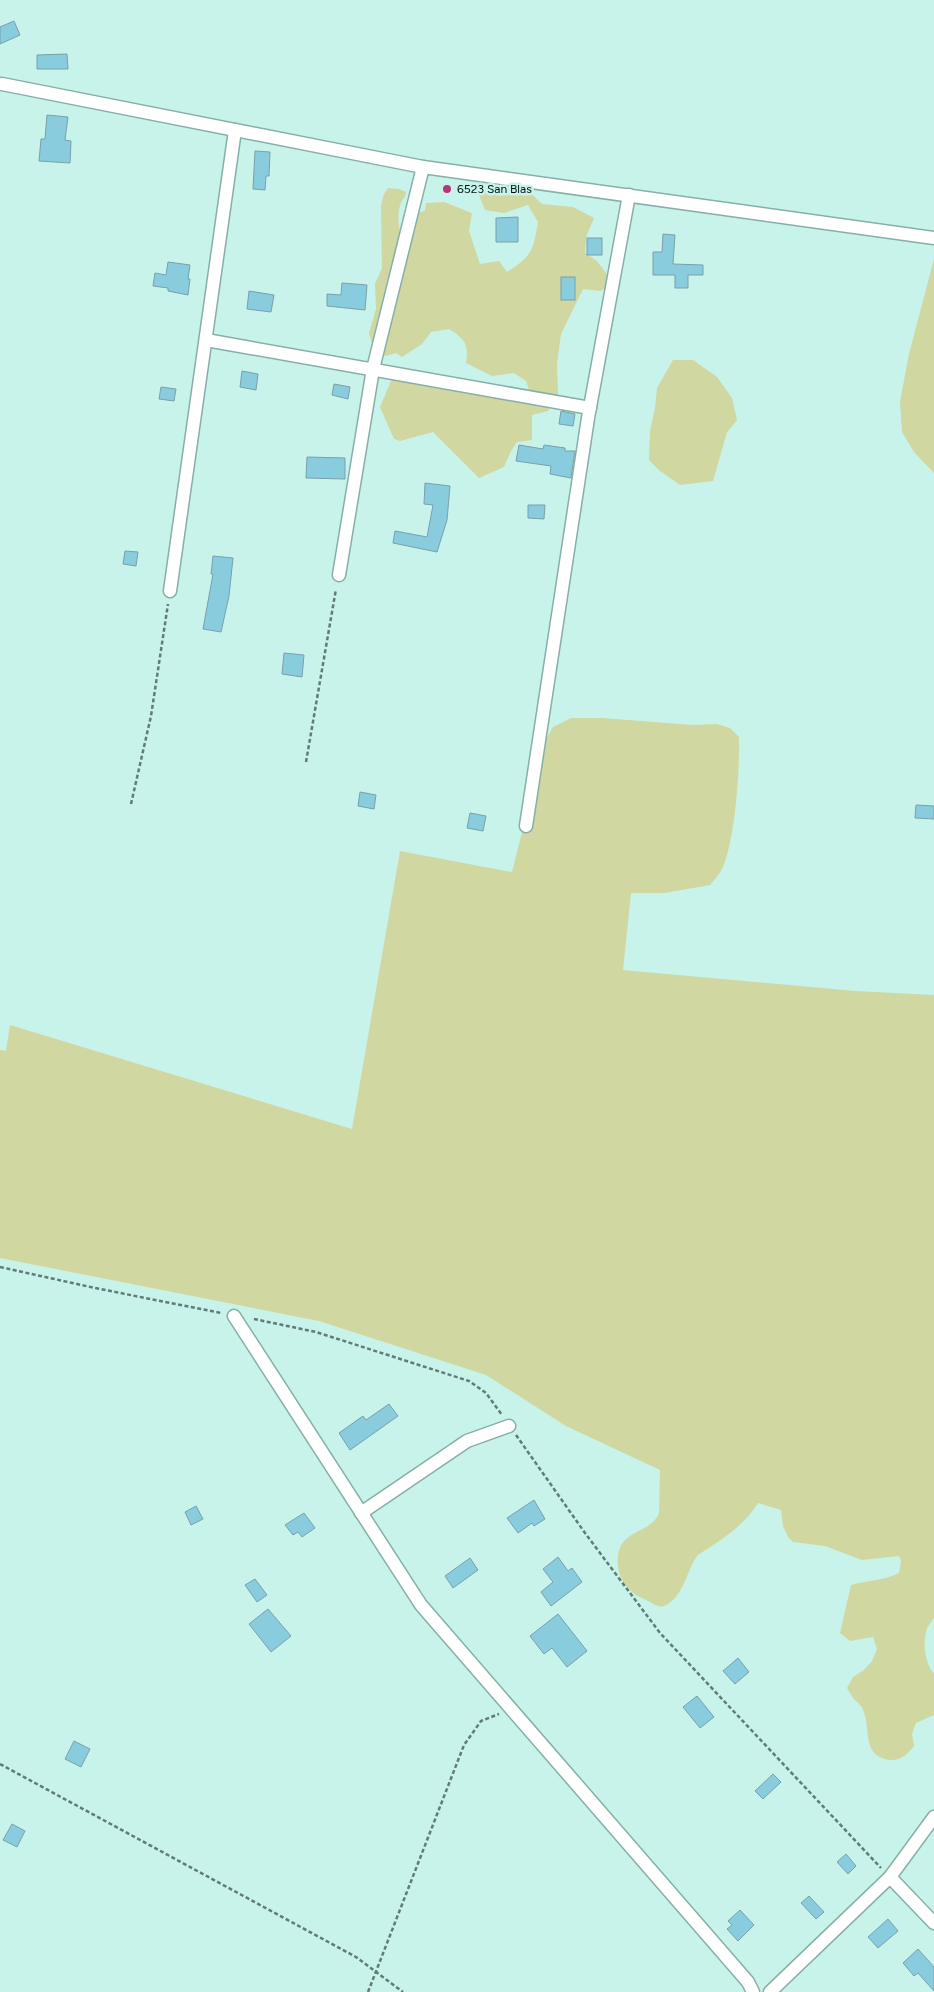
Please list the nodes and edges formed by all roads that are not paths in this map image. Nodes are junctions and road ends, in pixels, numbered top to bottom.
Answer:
1 (2, 84) dead end
2 (235, 130) junction
3 (423, 167) junction
4 (629, 195) junction
5 (934, 238) edge
6 (206, 340) junction
7 (373, 369) junction
8 (590, 408) junction
9 (339, 575) road end
10 (170, 591) road end
11 (526, 826) dead end
12 (234, 1316) road end
13 (510, 1426) road end
14 (361, 1513) junction
15 (934, 1817) edge
16 (890, 1877) junction
17 (934, 1923) edge
18 (753, 1992) edge
19 (770, 1992) edge

1 - 2 street
2 - 3 street
2 - 6 street
3 - 4 street
3 - 7 street
4 - 5 street
4 - 8 street
6 - 7 street
6 - 10 street
7 - 8 street
7 - 9 street
8 - 11 street
12 - 14 street
13 - 14 street
14 - 18 street
15 - 16 street
16 - 17 street
16 - 19 street

